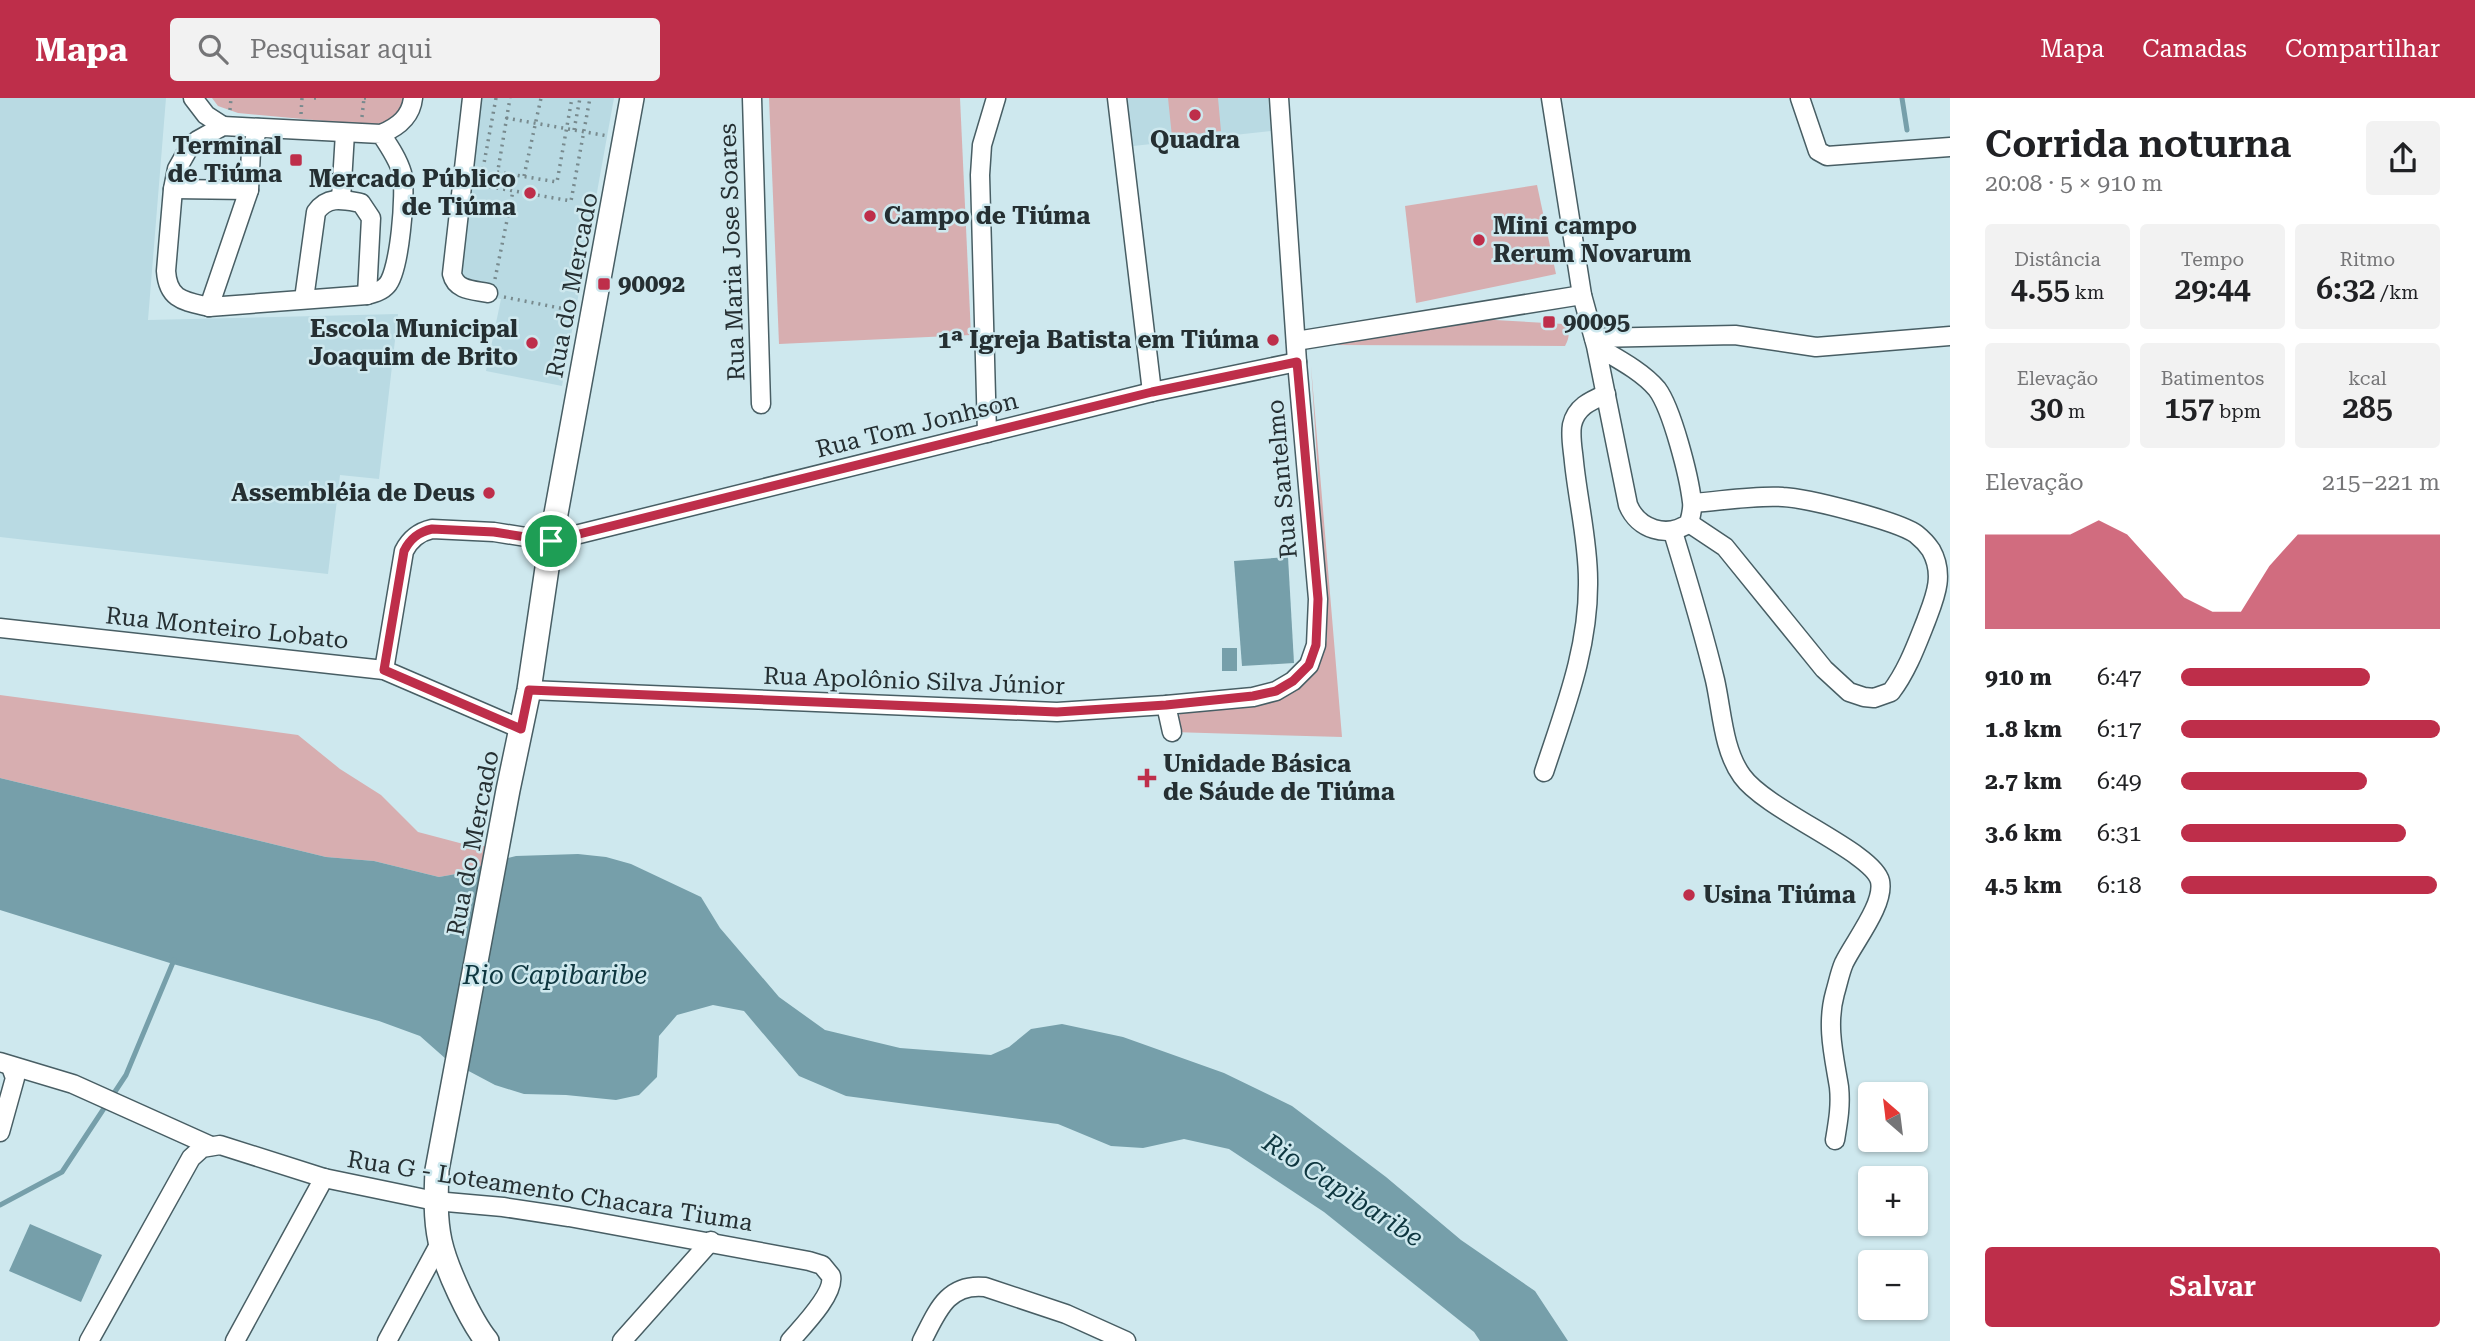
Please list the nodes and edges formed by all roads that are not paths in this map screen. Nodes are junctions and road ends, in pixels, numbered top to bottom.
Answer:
1 (193, 98) edge
2 (412, 98) edge
3 (472, 98) edge
4 (632, 98) edge
5 (752, 98) edge
6 (996, 98) edge
7 (1117, 98) edge
8 (1279, 98) edge
9 (1552, 98) edge
10 (1800, 98) edge
11 (226, 118) junction
12 (258, 128) junction
13 (353, 129) junction
14 (382, 134) junction
15 (1950, 147) edge
16 (173, 189) junction
17 (249, 190) junction
18 (341, 199) junction
19 (490, 294) road end
20 (367, 295) junction
21 (1582, 295) junction
22 (304, 299) junction
23 (209, 307) junction
24 (1950, 335) edge
25 (1296, 341) junction
26 (1595, 342) junction
27 (1297, 362) junction
28 (1152, 392) junction
29 (1606, 394) junction
30 (761, 404) dead end
31 (987, 433) junction
32 (1693, 503) junction
33 (1681, 527) junction
34 (551, 541) junction
35 (0, 628) edge
36 (384, 670) junction
37 (1293, 681) joint
38 (529, 690) junction
39 (1166, 705) junction
40 (521, 729) junction
41 (1172, 732) dead end
42 (1544, 772) dead end
43 (6, 1064) edge
44 (0, 1132) edge
45 (1835, 1140) dead end
46 (211, 1146) junction
47 (324, 1178) junction
48 (435, 1201) junction
49 (711, 1241) junction
50 (440, 1243) junction
51 (1089, 1333) edge
52 (89, 1341) edge
53 (235, 1341) edge
54 (387, 1341) edge
55 (487, 1341) edge
56 (622, 1341) edge
57 (790, 1341) edge
58 (922, 1341) edge
59 (1126, 1341) edge

1 - 11 street
2 - 14 street
3 - 19 street
4 - 34 main road, Rua do Mercado
5 - 30 street, Rua Maria Jose Soares
6 - 31 street
7 - 28 street
8 - 25 street, Rua Santelmo
9 - 21 street
10 - 15 street
11 - 12 street
11 - 16 street
12 - 13 street
12 - 17 street
13 - 14 street
13 - 18 street
14 - 20 street
16 - 17 street
16 - 23 street
17 - 23 street
18 - 20 street
18 - 22 street
20 - 22 street
21 - 25 street
21 - 26 street
22 - 23 street
24 - 26 street
25 - 27 street, Rua Santelmo
26 - 29 street
26 - 32 street
27 - 28 street, Rua Tom Jonhson
27 - 37 street, Rua Santelmo
28 - 31 street, Rua Tom Jonhson
29 - 33 street
29 - 42 street
31 - 34 street, Rua Tom Jonhson
32 - 33 street
32 - 33 street
33 - 45 street
34 - 36 street
34 - 38 main road, Rua do Mercado
35 - 36 street, Rua Monteiro Lobato
36 - 40 street, Rua Monteiro Lobato
37 - 39 street, Rua Apolônio Silva Júnior
38 - 39 street, Rua Apolônio Silva Júnior
38 - 40 main road, Rua do Mercado
39 - 41 street
40 - 48 main road, Rua do Mercado
43 - 44 street
43 - 46 street, Rua G - Loteamento Chacara Tiuma
46 - 47 street, Rua G - Loteamento Chacara Tiuma
46 - 52 street
47 - 48 street, Rua G - Loteamento Chacara Tiuma
47 - 53 street
48 - 49 street, Rua G - Loteamento Chacara Tiuma
48 - 50 main road, Rua do Mercado
49 - 56 street
49 - 57 street, Rua G - Loteamento Chacara Tiuma
50 - 54 street
50 - 55 main road, Rua do Mercado
51 - 58 street
51 - 59 street

